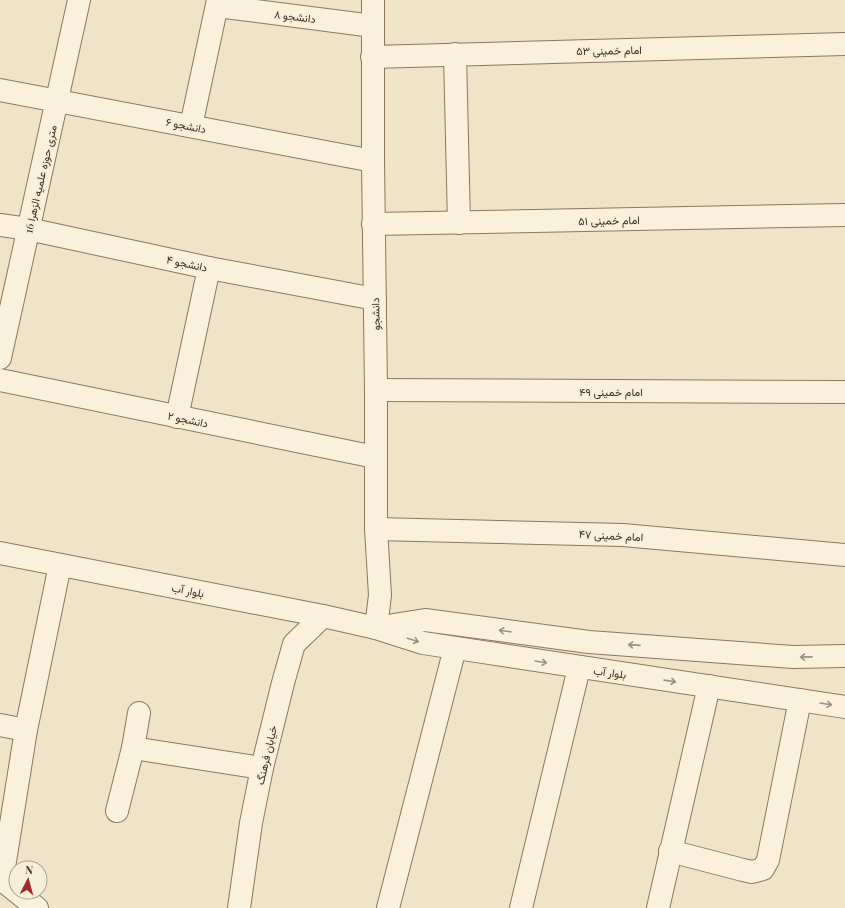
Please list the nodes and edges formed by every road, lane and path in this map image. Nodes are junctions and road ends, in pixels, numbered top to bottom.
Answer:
1 (79, 0) edge
2 (373, 0) edge
3 (217, 3) edge
4 (372, 26) junction
5 (845, 44) edge
6 (455, 54) junction
7 (372, 56) junction
8 (0, 90) edge
9 (57, 101) junction
10 (191, 126) junction
11 (372, 161) junction
12 (845, 215) edge
13 (459, 223) junction
14 (374, 224) junction
15 (0, 225) edge
16 (28, 230) junction
17 (209, 268) junction
18 (375, 300) junction
19 (0, 358) edge
20 (0, 380) edge
21 (376, 390) junction
22 (845, 392) edge
23 (177, 417) junction
24 (375, 457) junction
25 (376, 529) junction
26 (0, 553) edge
27 (845, 555) edge
28 (60, 565) junction
29 (323, 616) junction
30 (376, 628) junction
31 (455, 648) junction
32 (845, 656) edge
33 (579, 668) junction
34 (710, 686) junction
35 (800, 700) junction
36 (845, 707) edge
37 (139, 713) dead end
38 (0, 725) edge
39 (26, 730) junction
40 (133, 748) junction
41 (262, 768) junction
42 (117, 811) dead end
43 (670, 851) junction
44 (14, 860) edge
45 (28, 900) edge
46 (38, 908) edge
47 (239, 908) edge
48 (388, 908) edge
49 (521, 908) edge
50 (658, 908) edge

1 - 9 street, 16 متری حوزه علمیه الزهرا
2 - 4 street, دانشجو
3 - 4 street, دانشجو ۸
3 - 10 street
4 - 7 street, دانشجو
5 - 6 street, امام خمینی ۵۳
6 - 7 street, امام خمینی ۵۳
6 - 13 street
7 - 11 street, دانشجو
8 - 9 street, دانشجو ۶
9 - 10 street, دانشجو ۶
9 - 16 street, 16 متری حوزه علمیه الزهرا
10 - 11 street, دانشجو ۶
11 - 14 street, دانشجو
12 - 13 street, امام خمینی ۵۱
13 - 14 street, امام خمینی ۵۱
14 - 18 street, دانشجو
15 - 16 street, دانشجو ۴
16 - 17 street, دانشجو ۴
16 - 19 street, 16 متری حوزه علمیه الزهرا
17 - 18 street, دانشجو ۴
17 - 23 street
18 - 21 street, دانشجو
20 - 23 street, دانشجو ۲
21 - 22 street, امام خمینی ۴۹
21 - 24 street, دانشجو
23 - 24 street, دانشجو ۲
24 - 25 street, دانشجو
25 - 27 street, امام خمینی ۴۷
25 - 30 street, دانشجو
26 - 28 street, بلوار آب
28 - 29 street, بلوار آب
28 - 39 street
29 - 30 street, بلوار آب
29 - 41 street, خیابان فرهنگ
30 -> 31 street, بلوار آب
32 -> 30 street, بلوار آب
31 -> 33 street, بلوار آب
31 - 48 street
33 -> 34 street, بلوار آب
33 - 49 street
34 - 35 street, بلوار آب
34 - 43 street
35 -> 36 street, بلوار آب
35 - 43 street
37 - 40 street
38 - 39 street
39 - 44 street
40 - 41 street
40 - 42 street
41 - 47 street, خیابان فرهنگ
43 - 50 street
45 - 46 street

